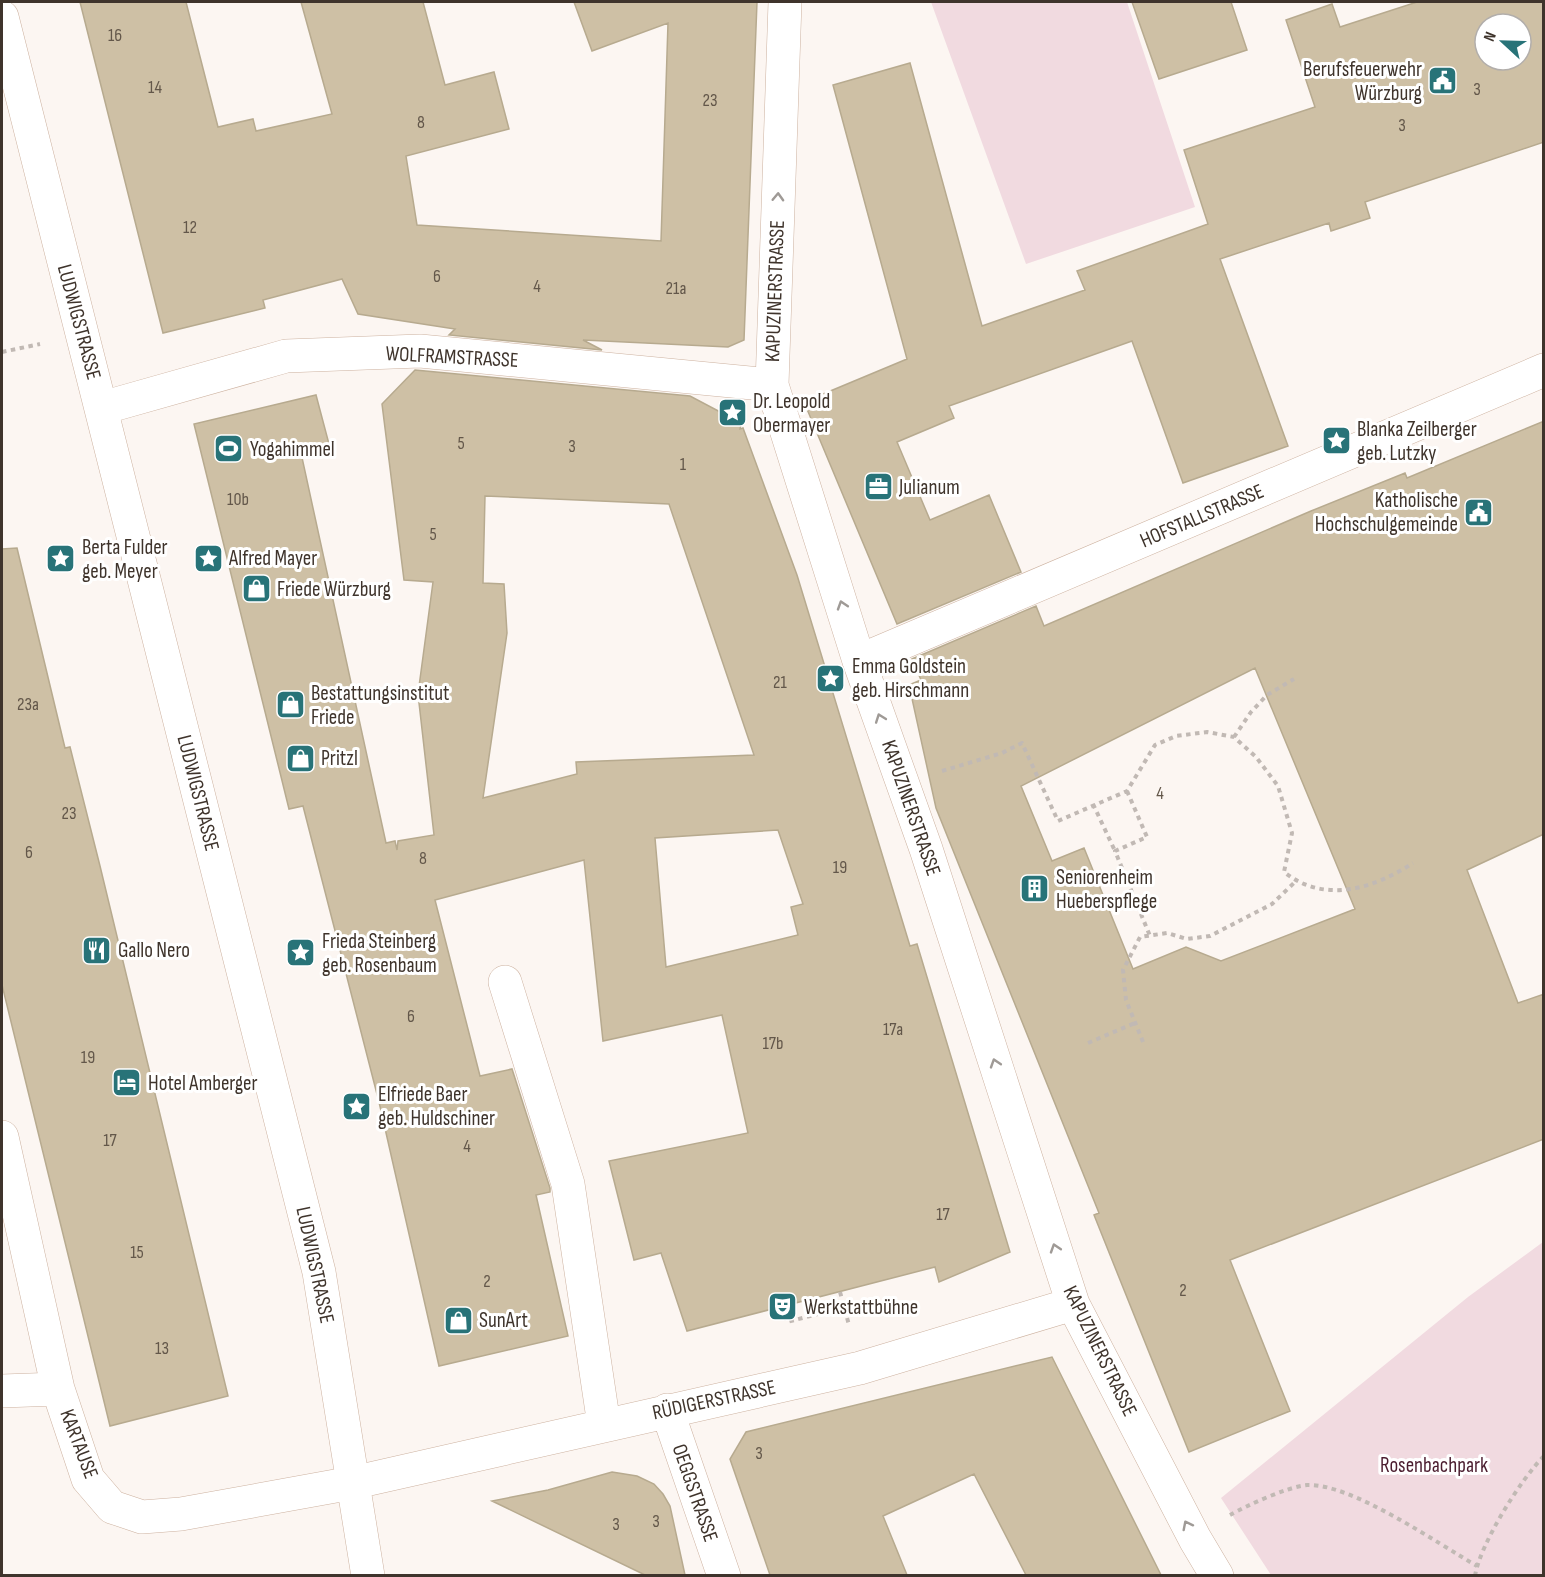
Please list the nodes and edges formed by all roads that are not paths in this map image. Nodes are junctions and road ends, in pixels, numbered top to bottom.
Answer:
1 (785, 2) edge
2 (2, 16) edge
3 (1544, 370) edge
4 (772, 385) junction
5 (102, 408) junction
6 (859, 661) junction
7 (505, 982) dead end
8 (2, 1137) edge
9 (1073, 1304) junction
10 (58, 1389) junction
11 (2, 1391) edge
12 (667, 1410) junction
13 (604, 1425) junction
14 (352, 1483) junction
15 (368, 1575) edge
16 (724, 1575) edge
17 (1217, 1575) edge

4 -> 1 street, KAPUZINERSTRASSE
2 - 5 street, LUDWIGSTRASSE
3 - 6 street, HOFSTALLSTRASSE
4 - 5 street, WOLFRAMSTRASSE
6 -> 4 street, KAPUZINERSTRASSE
5 - 14 street, LUDWIGSTRASSE
9 -> 6 street, KAPUZINERSTRASSE
7 - 13 street
8 - 10 street, KARTAUSE
9 - 12 street, RÜDIGERSTRASSE
17 -> 9 street, KAPUZINERSTRASSE
10 - 11 street
10 - 14 street, KARTAUSE
12 - 13 street, RÜDIGERSTRASSE
12 - 16 street, OEGGSTRASSE
13 - 14 street, RÜDIGERSTRASSE
14 - 15 street, LUDWIGSTRASSE

